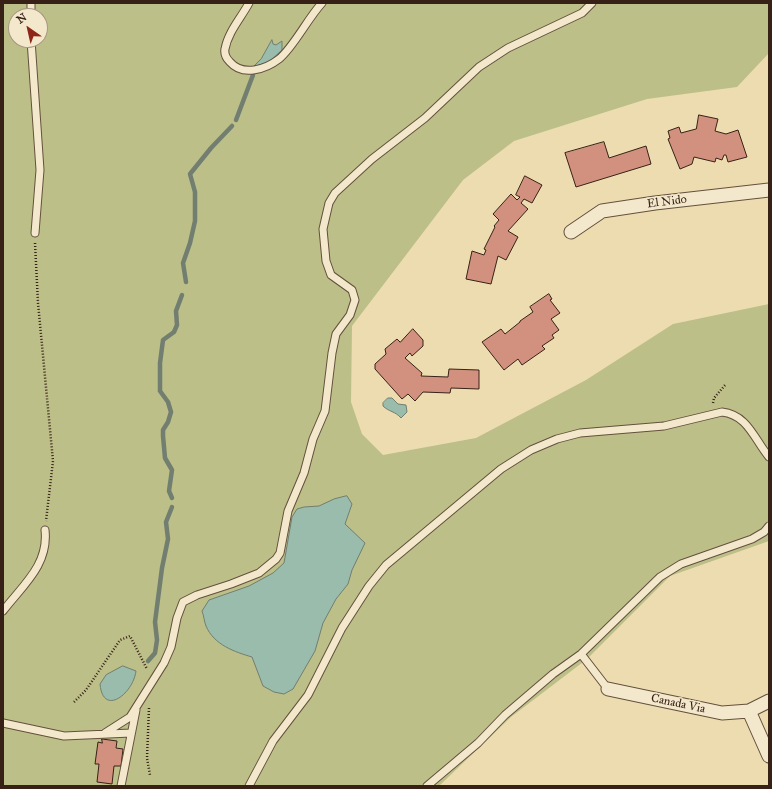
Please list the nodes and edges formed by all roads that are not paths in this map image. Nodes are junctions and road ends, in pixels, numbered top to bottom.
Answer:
1 (249, 3) edge
2 (322, 3) edge
3 (592, 3) edge
4 (32, 48) edge
5 (769, 190) edge
6 (571, 232) dead end
7 (35, 233) road end
8 (769, 457) edge
9 (769, 526) edge
10 (45, 530) road end
11 (3, 611) edge
12 (581, 654) junction
13 (608, 689) joint
14 (769, 702) edge
15 (136, 708) junction
16 (749, 711) junction
17 (3, 723) edge
18 (105, 733) junction
19 (131, 733) junction
20 (769, 756) edge
21 (121, 786) edge
22 (249, 786) edge
23 (427, 786) edge

1 - 2 lane
3 - 15 lane
4 - 7 lane
5 - 6 street, El Nido
8 - 22 lane
9 - 12 lane
10 - 11 lane
12 - 13 lane
12 - 23 lane
13 - 16 street, Canada Via
14 - 16 street, Canada Via
15 - 18 lane
15 - 19 lane
16 - 20 street
17 - 18 lane
18 - 19 lane
19 - 21 lane

